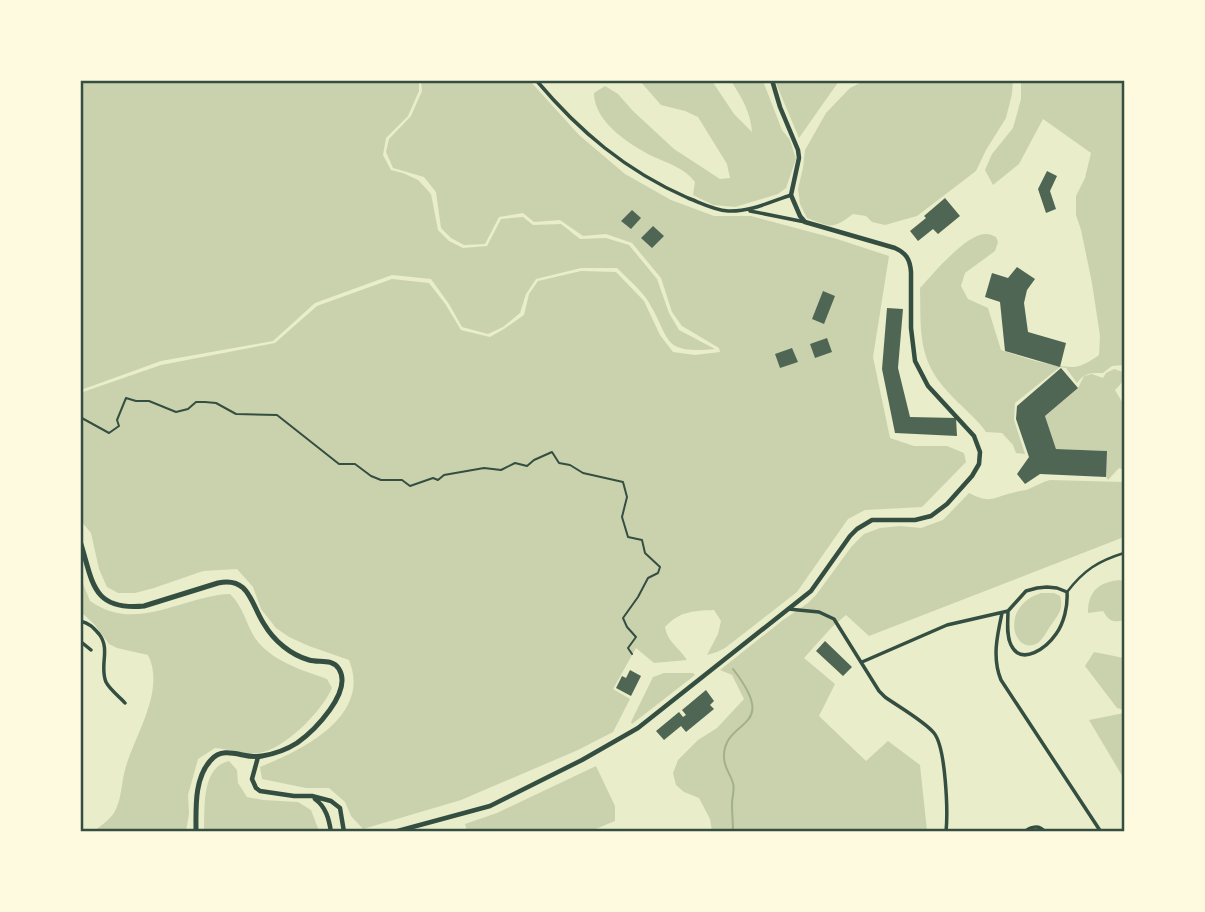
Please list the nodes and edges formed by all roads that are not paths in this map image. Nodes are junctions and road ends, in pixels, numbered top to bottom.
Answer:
1 (536, 80) edge
2 (772, 80) edge
3 (791, 195) junction
4 (748, 210) junction
5 (805, 222) junction
6 (80, 541) edge
7 (1125, 553) edge
8 (1067, 592) junction
9 (796, 603) junction
10 (788, 609) junction
11 (809, 611) junction
12 (1008, 611) junction
13 (1002, 613) junction
14 (80, 621) edge
15 (80, 641) edge
16 (91, 650) dead end
17 (862, 662) junction
18 (125, 703) dead end
19 (258, 757) junction
20 (312, 796) junction
21 (196, 831) edge
22 (331, 831) edge
23 (344, 831) edge
24 (394, 831) edge
25 (946, 831) edge
26 (1024, 831) edge
27 (1045, 831) edge
28 (1101, 831) edge

1 - 4 street
2 - 3 street
3 - 4 street
3 - 5 street
4 - 5 street
5 - 9 street
6 - 19 main road
7 - 8 street
8 - 12 street
8 - 12 street
9 - 10 street
9 - 11 street
10 - 11 street
10 - 24 street
11 - 17 street
12 - 13 street
13 - 17 street
13 - 28 street
14 - 18 street
15 - 16 street
17 - 25 street
19 - 20 street
19 - 21 main road
20 - 22 street
20 - 23 street
26 - 27 street

